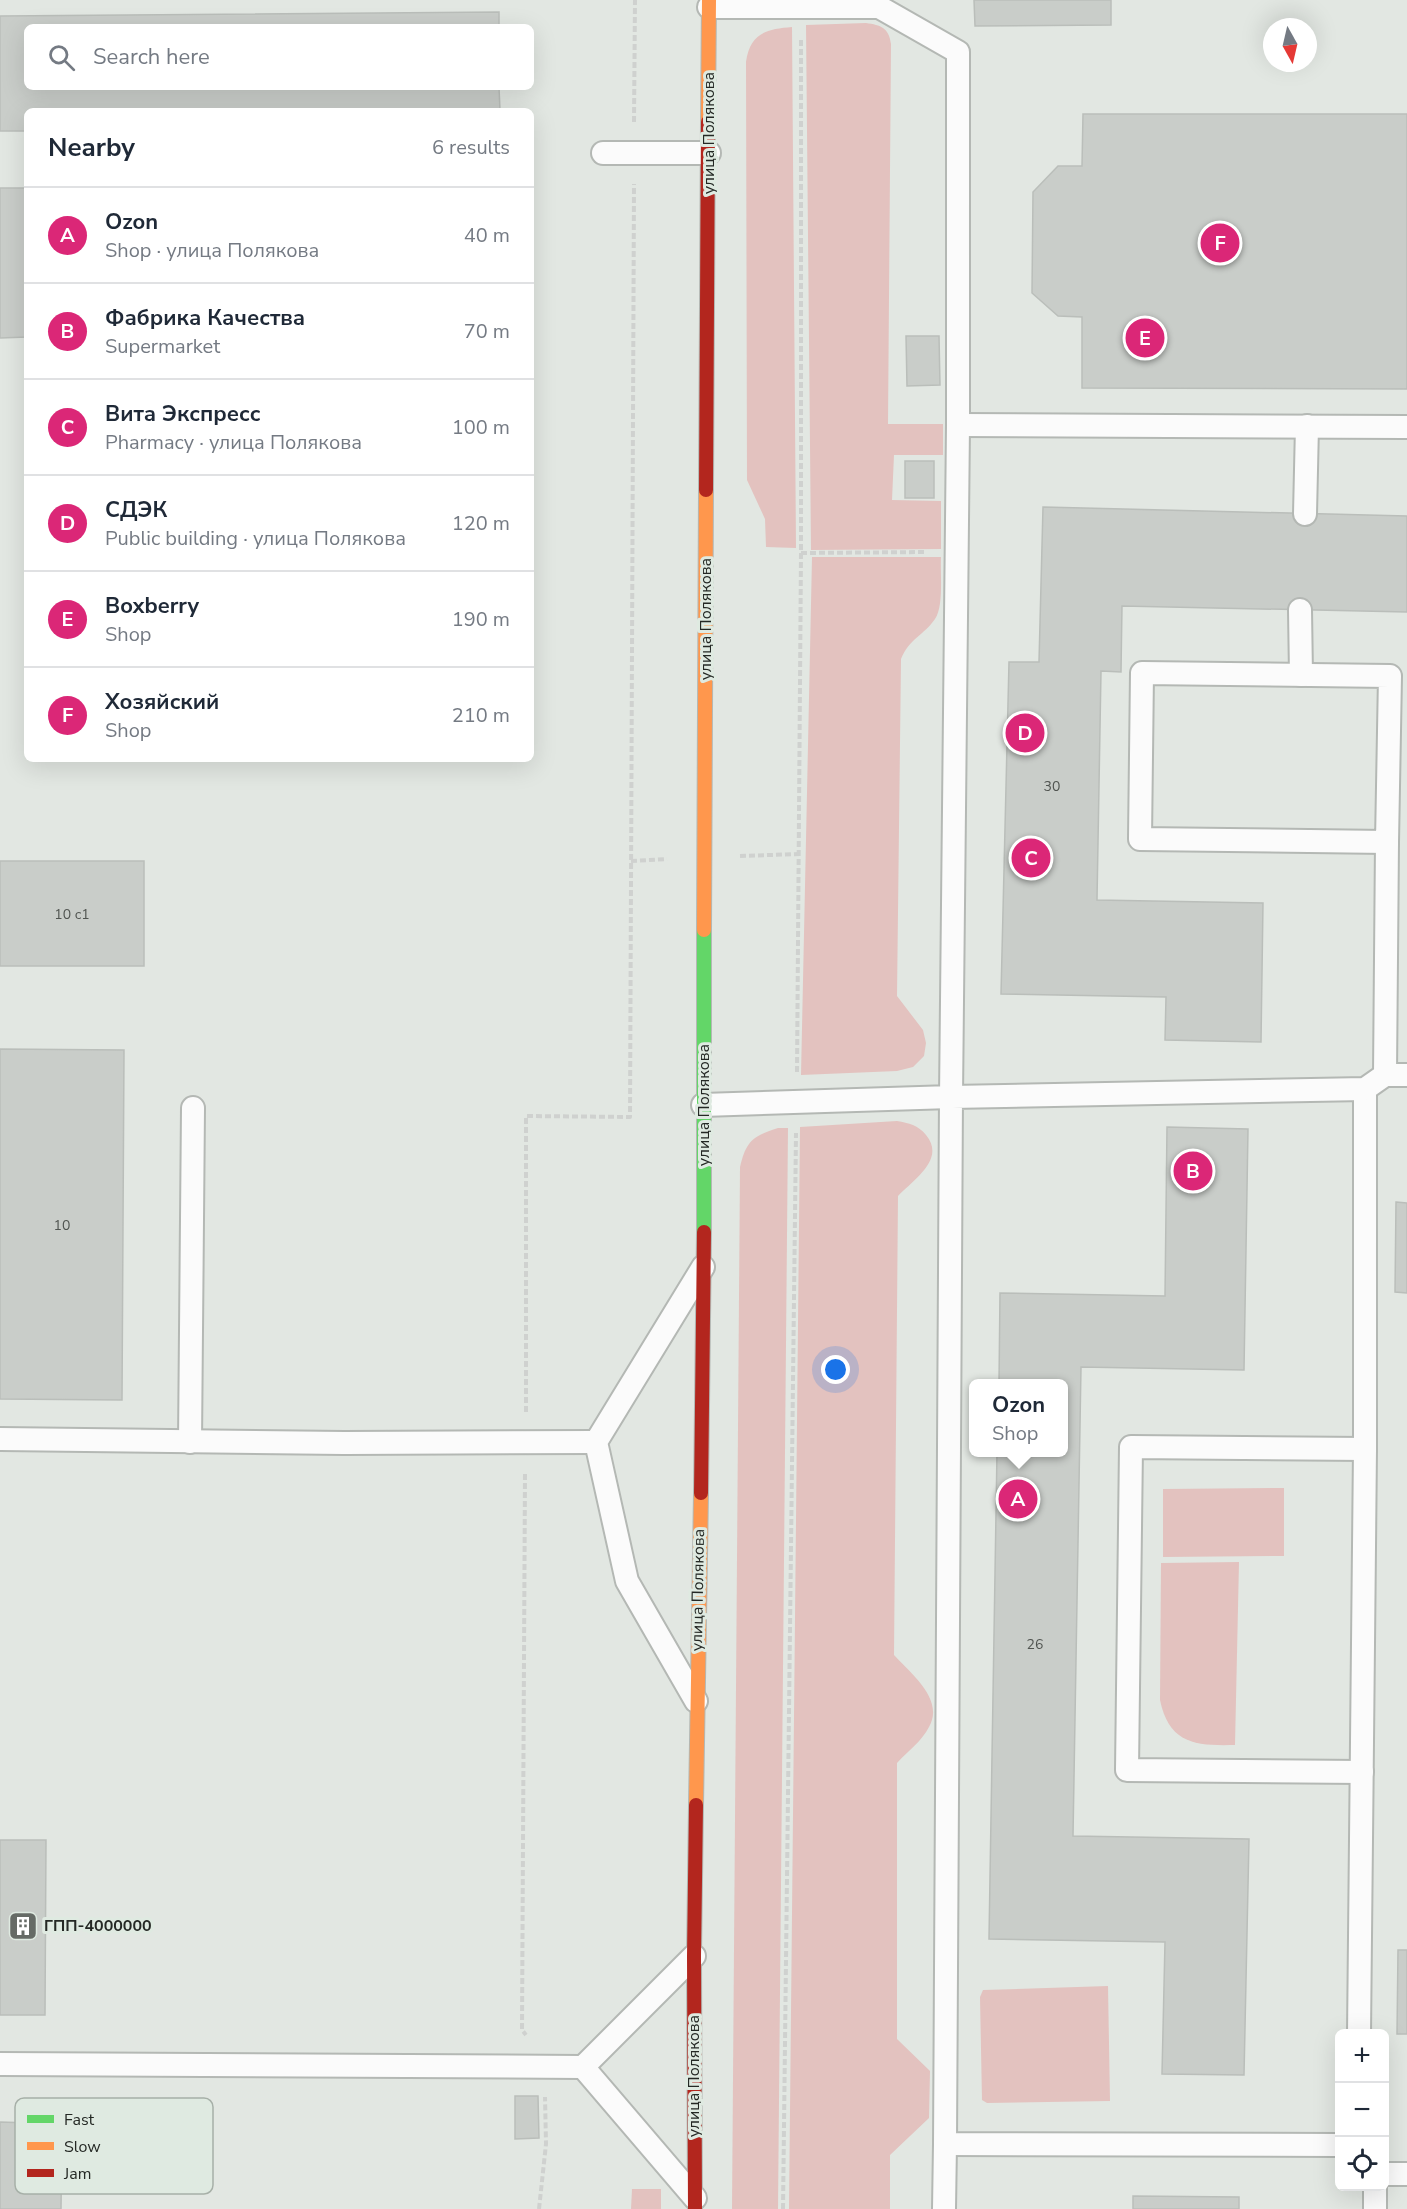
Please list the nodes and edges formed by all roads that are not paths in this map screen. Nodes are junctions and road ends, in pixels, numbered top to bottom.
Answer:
1 (822, 3) edge
2 (709, 4) edge
3 (884, 4) edge
4 (603, 153) dead end
5 (709, 153) junction
6 (958, 425) junction
7 (1306, 426) junction
8 (1407, 427) edge
9 (1305, 514) dead end
10 (1300, 609) dead end
11 (1301, 675) junction
12 (1387, 842) junction
13 (1396, 1075) edge
14 (1365, 1089) junction
15 (951, 1097) junction
16 (703, 1104) junction
17 (193, 1108) dead end
18 (704, 1266) junction
19 (0, 1439) edge
20 (190, 1442) junction
21 (596, 1442) junction
22 (1365, 1449) junction
23 (696, 1702) junction
24 (1362, 1772) junction
25 (694, 1956) junction
26 (1359, 2029) edge
27 (0, 2064) edge
28 (583, 2067) junction
29 (945, 2144) junction
30 (1335, 2145) edge
31 (1389, 2174) edge
32 (1407, 2174) edge
33 (1375, 2191) edge
34 (695, 2204) edge
35 (944, 2209) edge
36 (1375, 2209) edge

1 - 2 lane
1 - 3 lane
2 - 5 main road, улица Полякова
3 - 6 lane
4 - 5 lane
5 - 16 main road, улица Полякова
6 - 7 lane
6 - 15 lane
7 - 8 lane
7 - 9 lane
10 - 11 lane
11 - 12 lane
11 - 12 lane
12 - 13 lane
13 - 14 lane
14 - 15 lane
14 - 22 lane
15 - 16 lane
15 - 29 lane
16 - 18 main road, улица Полякова
17 - 20 lane
18 - 21 lane
18 - 23 main road, улица Полякова
19 - 20 lane
20 - 21 lane
21 - 23 lane
22 - 24 lane
22 - 24 lane
23 - 25 main road, улица Полякова
24 - 26 lane
25 - 28 lane
25 - 34 main road, улица Полякова
27 - 28 lane
28 - 34 lane
29 - 30 lane
29 - 35 lane
31 - 32 lane
33 - 36 lane

